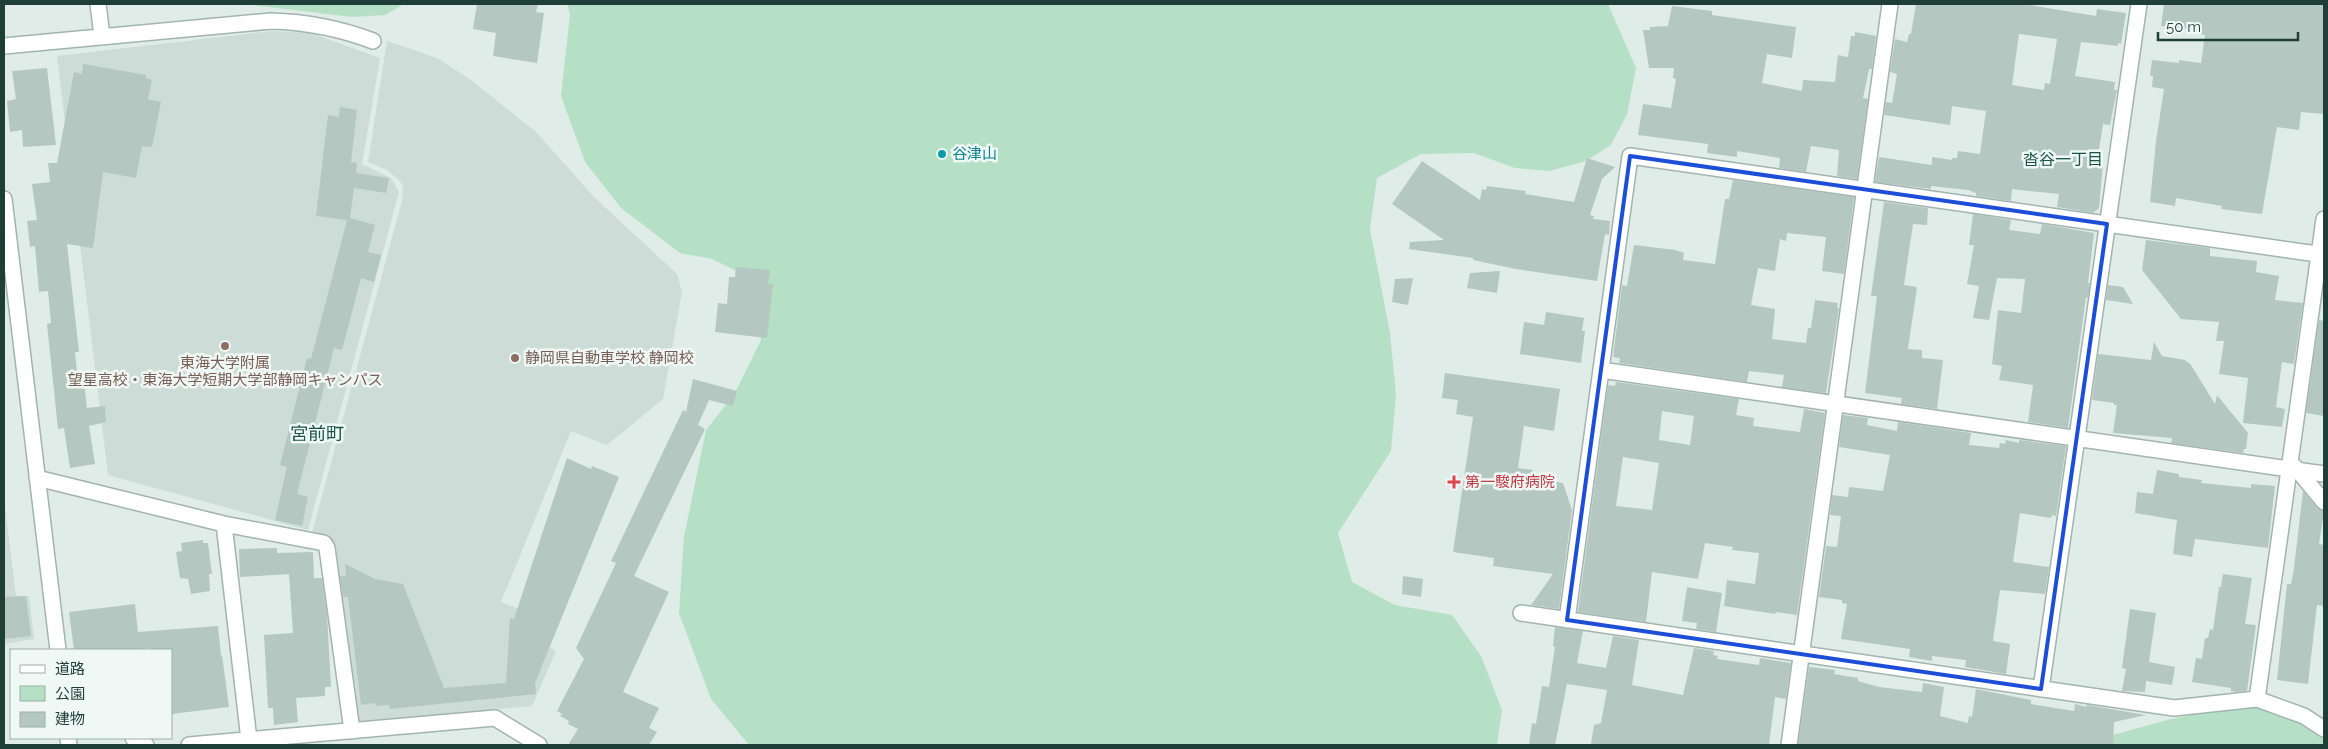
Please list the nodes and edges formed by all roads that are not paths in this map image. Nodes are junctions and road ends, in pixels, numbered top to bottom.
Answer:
1 (98, 4) edge
2 (1890, 4) edge
3 (2139, 4) edge
4 (102, 36) junction
5 (373, 42) dead end
6 (4, 46) edge
7 (1866, 188) junction
8 (4, 199) edge
9 (2324, 219) edge
10 (2107, 224) junction
11 (2322, 255) edge
12 (1601, 370) junction
13 (1836, 405) junction
14 (2076, 439) junction
15 (2292, 467) junction
16 (2324, 474) edge
17 (37, 478) junction
18 (2324, 502) edge
19 (224, 524) junction
20 (1521, 613) dead end
21 (1567, 620) junction
22 (58, 649) edge
23 (1802, 654) junction
24 (2041, 688) junction
25 (2257, 699) junction
26 (2324, 728) edge
27 (352, 731) junction
28 (135, 739) edge
29 (249, 740) junction
30 (146, 745) edge
31 (189, 745) edge
32 (538, 745) edge
33 (1789, 745) edge

1 - 4 street
2 - 7 street
3 - 10 street
4 - 5 street
4 - 6 street
7 - 10 street
7 - 12 street
7 - 13 street
8 - 17 street
9 - 11 street
10 - 11 street
10 - 14 street
11 - 15 street
12 - 13 street
12 - 21 street
13 - 14 street
13 - 23 street
14 - 15 street
14 - 24 street
15 - 16 street
15 - 18 street
15 - 25 street
17 - 19 street
17 - 22 street
19 - 27 street
19 - 29 street
20 - 21 street
21 - 23 street
23 - 24 street
23 - 33 street
24 - 25 street
25 - 26 street
27 - 29 street
27 - 32 street
28 - 30 street
29 - 31 street

